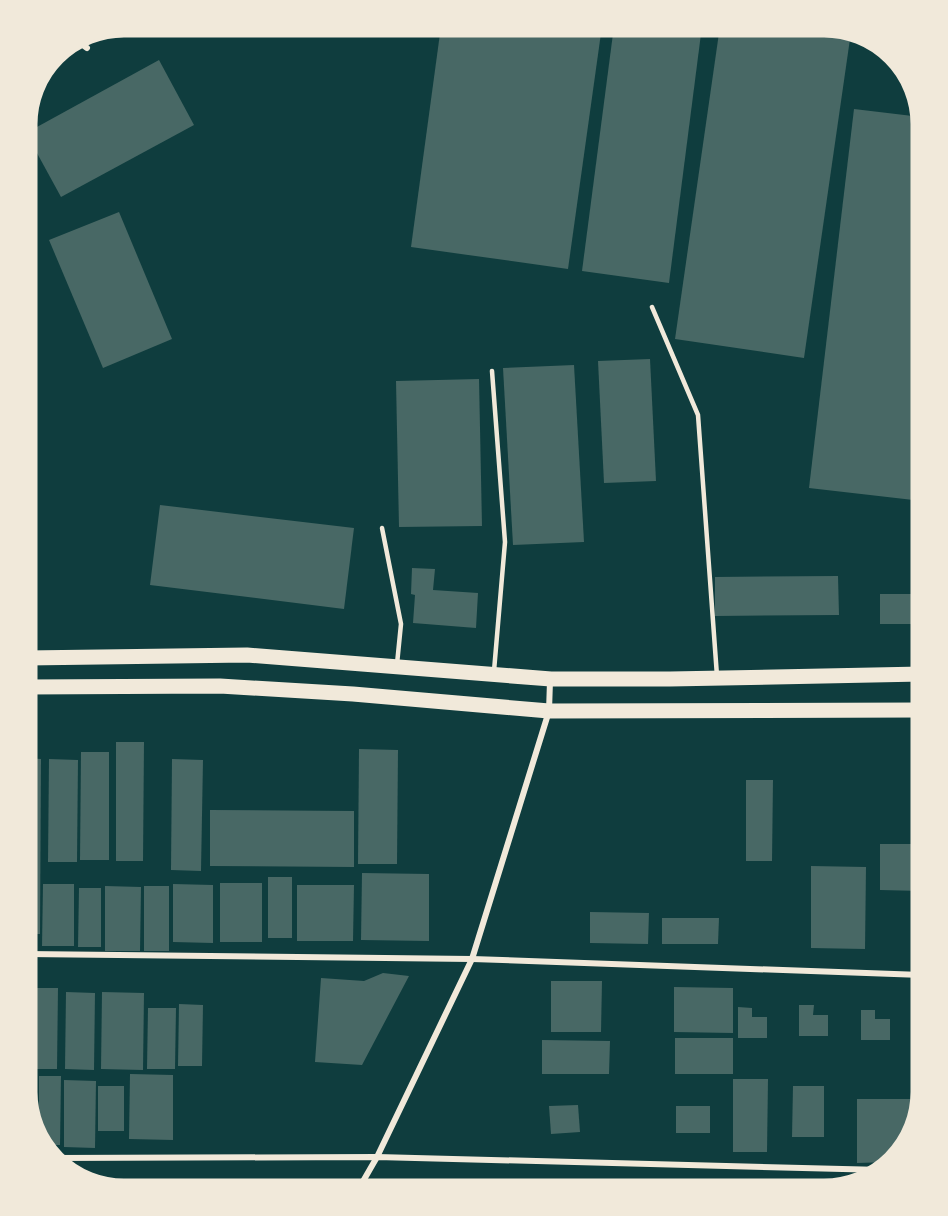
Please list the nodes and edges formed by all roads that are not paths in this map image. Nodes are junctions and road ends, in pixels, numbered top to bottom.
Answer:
1 (84, 46) edge
2 (87, 48) dead end
3 (652, 307) dead end
4 (492, 371) dead end
5 (382, 528) dead end
6 (36, 658) edge
7 (396, 666) junction
8 (494, 674) junction
9 (912, 674) edge
10 (717, 678) junction
11 (551, 679) junction
12 (36, 687) edge
13 (549, 711) junction
14 (912, 711) edge
15 (36, 954) edge
16 (472, 959) junction
17 (912, 975) edge
18 (377, 1157) junction
19 (66, 1158) edge
20 (864, 1170) edge
21 (363, 1180) edge

1 - 2 street
3 - 10 lane
4 - 8 lane
5 - 7 lane
6 - 7 main road
7 - 8 main road
8 - 11 main road
9 - 10 main road
10 - 11 main road
11 - 13 street
12 - 13 main road
13 - 14 main road
13 - 16 street
15 - 16 street
16 - 17 street
16 - 18 street
18 - 19 street
18 - 20 street
18 - 21 street

